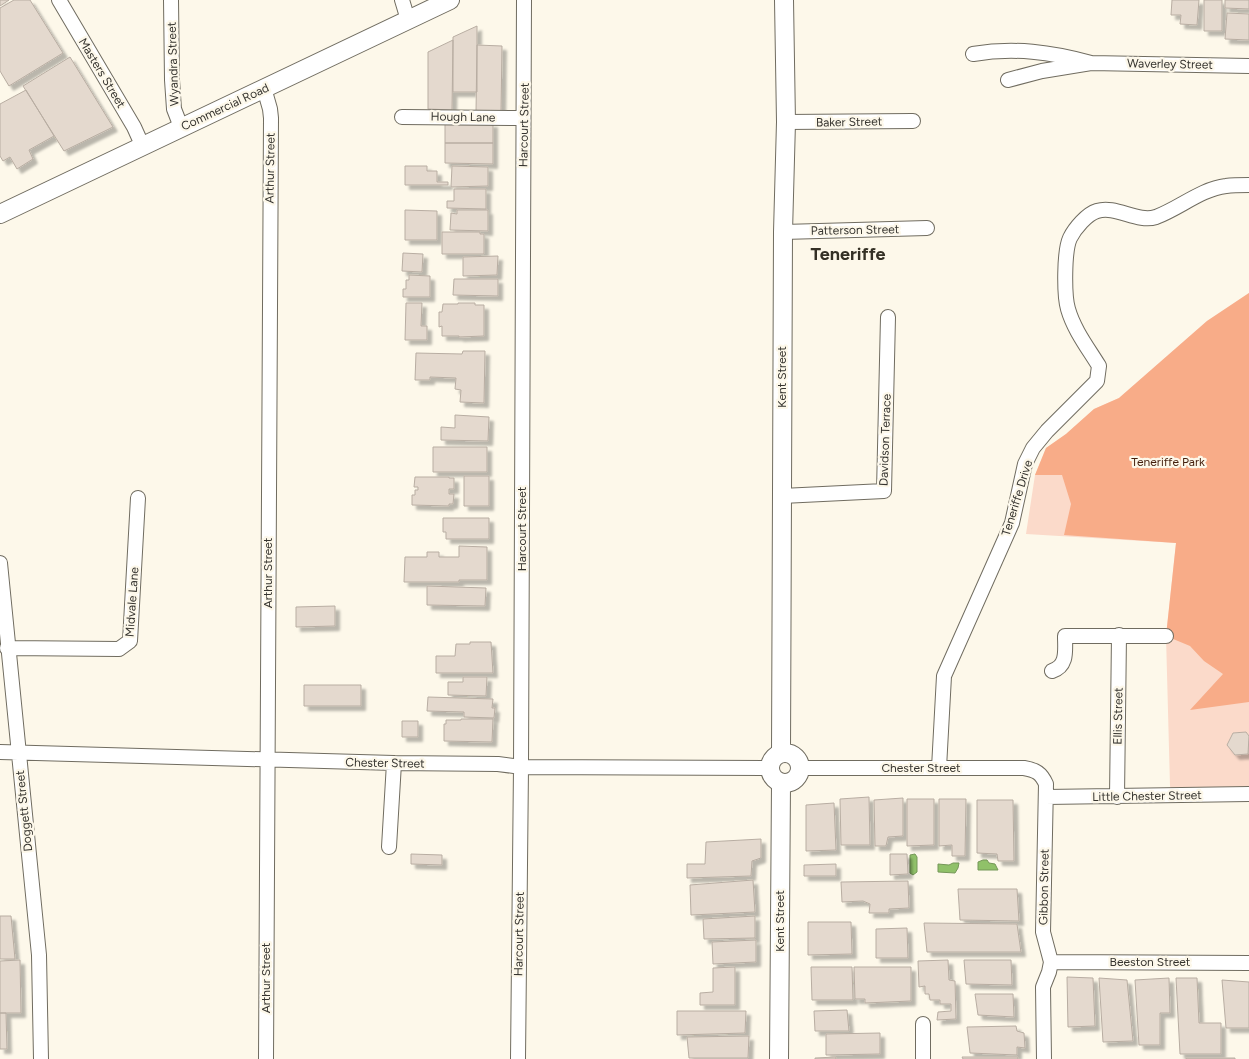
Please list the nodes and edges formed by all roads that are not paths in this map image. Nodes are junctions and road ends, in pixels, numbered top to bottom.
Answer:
1 (59, 0) edge
2 (171, 0) edge
3 (402, 0) edge
4 (450, 0) edge
5 (524, 0) edge
6 (784, 0) edge
7 (408, 20) junction
8 (973, 54) dead end
9 (1091, 63) junction
10 (1249, 66) edge
11 (1008, 80) dead end
12 (264, 88) junction
13 (402, 117) dead end
14 (523, 118) junction
15 (914, 121) dead end
16 (786, 122) junction
17 (181, 127) junction
18 (143, 146) junction
19 (1249, 185) edge
20 (0, 214) edge
21 (927, 228) dead end
22 (783, 232) junction
23 (888, 316) dead end
24 (782, 496) junction
25 (138, 498) dead end
26 (0, 563) edge
27 (1119, 635) junction
28 (1166, 636) dead end
29 (7, 648) junction
30 (1052, 671) dead end
31 (0, 752) edge
32 (18, 752) junction
33 (781, 753) junction
34 (268, 760) junction
35 (394, 763) junction
36 (521, 767) junction
37 (769, 768) junction
38 (800, 768) junction
39 (939, 768) junction
40 (1040, 773) joint
41 (781, 784) junction
42 (1249, 794) edge
43 (1046, 797) junction
44 (1117, 797) junction
45 (389, 847) dead end
46 (1051, 962) junction
47 (1249, 963) edge
48 (923, 1024) dead end
49 (40, 1059) edge
50 (266, 1059) edge
51 (518, 1059) edge
52 (779, 1059) edge
53 (923, 1059) edge
54 (1044, 1059) edge

1 - 18 street, Masters Street
2 - 17 street, Wyandra Street
3 - 7 street
4 - 7 street, Commercial Road
5 - 14 street, Harcourt Street
6 - 16 street, Kent Street
7 - 12 street, Commercial Road
8 - 9 street, Waverley Street
9 - 10 street, Waverley Street
9 - 11 street, Waverley Street
12 - 17 street, Commercial Road
12 - 34 street, Arthur Street
13 - 14 street, Hough Lane
14 - 36 street, Harcourt Street
15 - 16 street, Baker Street
16 - 22 street, Kent Street
17 - 18 street, Commercial Road
18 - 20 street, Commercial Road
19 - 39 street, Teneriffe Drive
21 - 22 street, Patterson Street
22 - 24 street, Kent Street
23 - 24 street, Davidson Terrace
24 - 33 street, Kent Street
25 - 29 street, Midvale Lane
26 - 29 street, Doggett Street
27 - 28 street
27 - 30 street
27 - 44 street, Ellis Street
29 - 32 street, Doggett Street
31 - 32 street, Chester Street
32 - 34 street, Chester Street
32 - 49 street, Doggett Street
33 - 37 street
33 - 38 street
34 - 35 street, Chester Street
34 - 50 street, Arthur Street
35 - 36 street, Chester Street
35 - 45 street
36 - 37 street, Chester Street
36 - 51 street, Harcourt Street
37 - 41 street
38 - 39 street, Chester Street
38 - 41 street
39 - 40 street, Chester Street
40 - 43 street, Gibbon Street
41 - 52 street, Kent Street
42 - 44 street, Little Chester Street
43 - 44 street, Little Chester Street
43 - 46 street, Gibbon Street
46 - 47 street, Beeston Street
46 - 54 street
48 - 53 street

